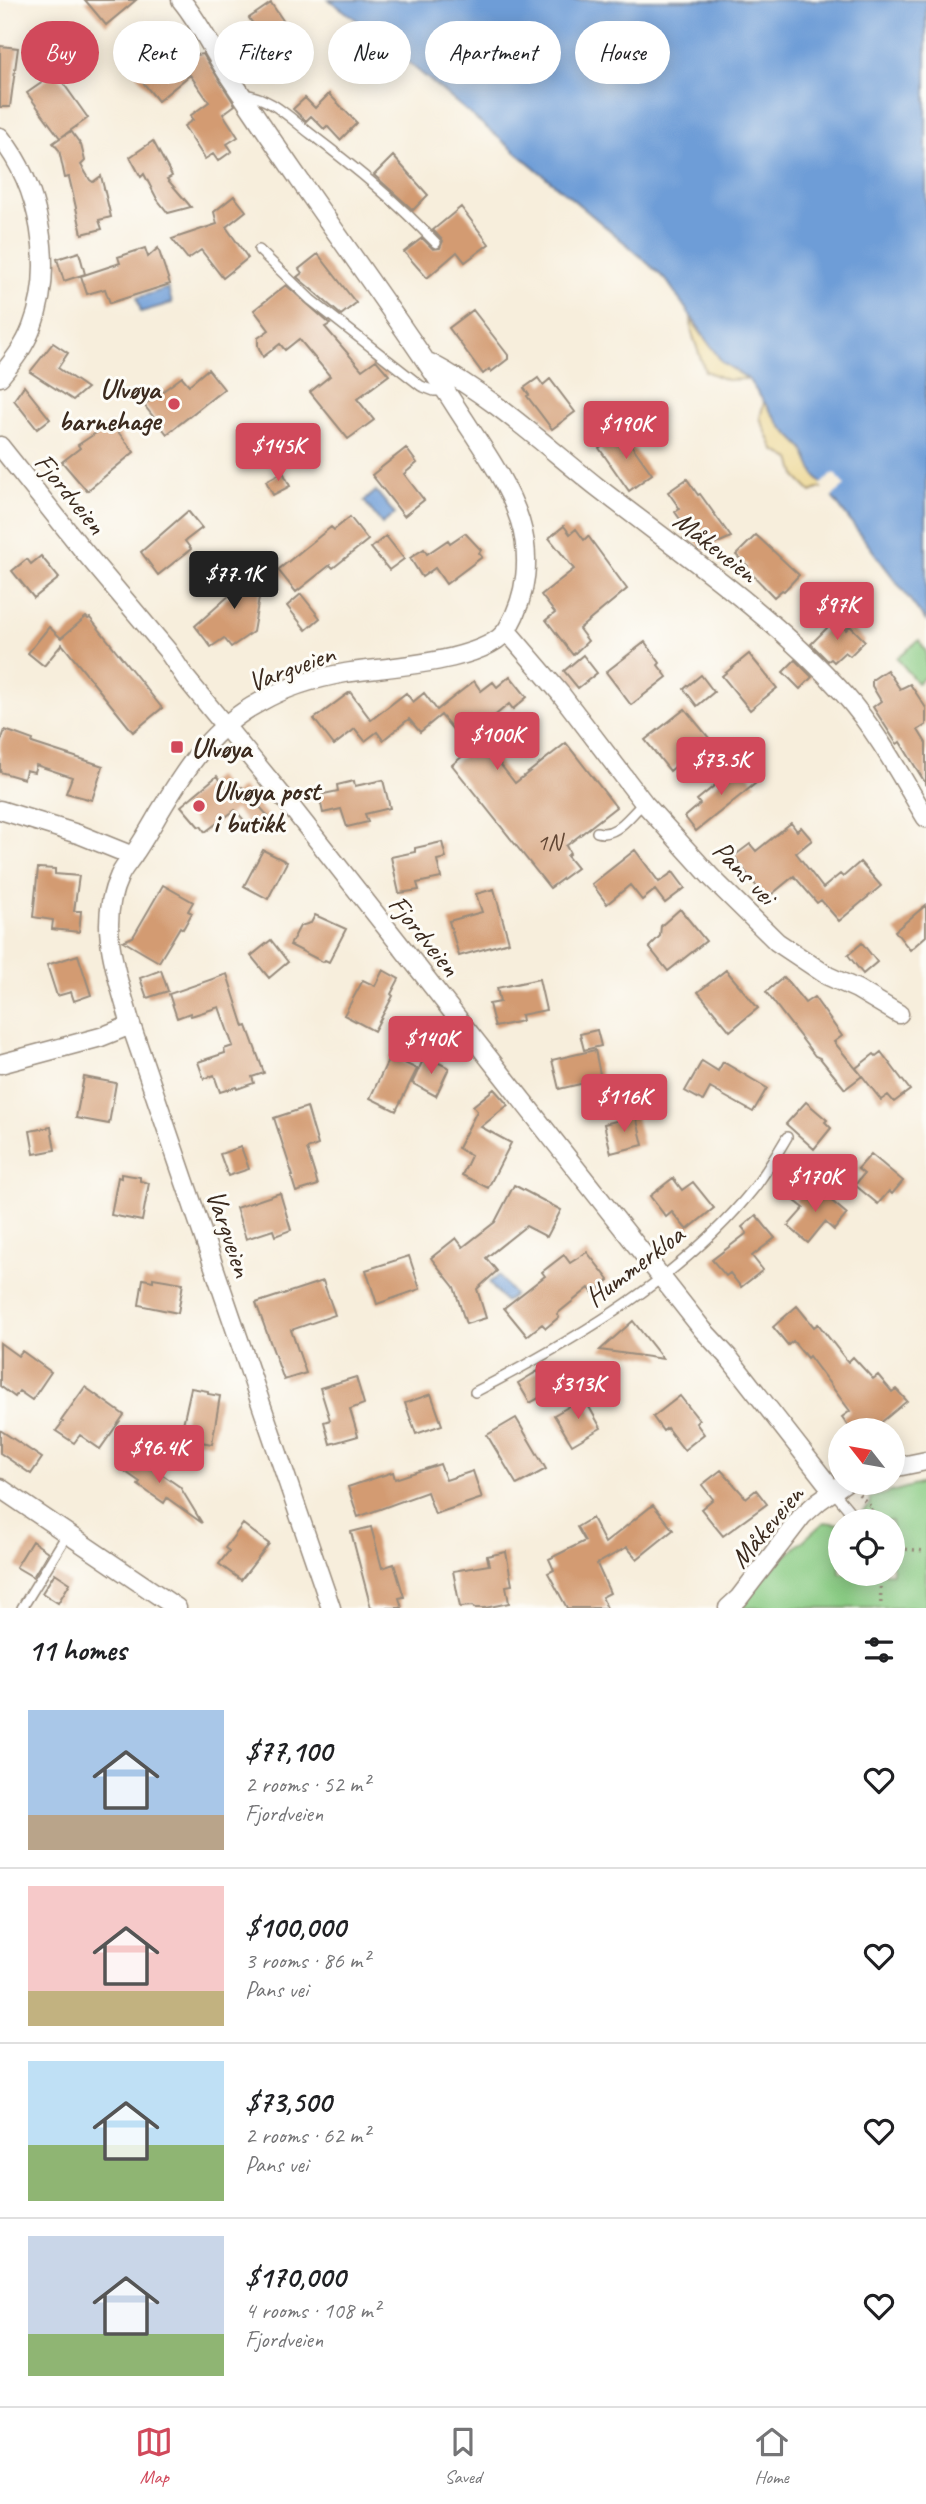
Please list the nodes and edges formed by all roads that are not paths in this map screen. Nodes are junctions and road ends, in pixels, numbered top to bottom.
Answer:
1 (181, 0) edge
2 (242, 94) junction
3 (0, 137) edge
4 (436, 243) dead end
5 (259, 250) dead end
6 (427, 361) junction
7 (0, 377) edge
8 (446, 391) junction
9 (0, 446) edge
10 (507, 631) junction
11 (224, 725) junction
12 (644, 803) junction
13 (0, 810) edge
14 (926, 818) edge
15 (597, 832) dead end
16 (133, 856) junction
17 (899, 1014) dead end
18 (131, 1025) junction
19 (0, 1064) edge
20 (787, 1138) dead end
21 (662, 1275) junction
22 (475, 1392) dead end
23 (926, 1461) edge
24 (905, 1465) edge
25 (828, 1473) edge
26 (0, 1488) edge
27 (830, 1495) edge
28 (68, 1533) junction
29 (22, 1608) edge
30 (177, 1608) edge
31 (331, 1608) edge
32 (728, 1608) edge

1 - 2 street
2 - 4 lane
2 - 6 street
3 - 7 street
5 - 8 lane
6 - 8 street
6 - 14 street, Måkeveien
8 - 10 street
9 - 11 street, Fjordveien
10 - 11 street, Vargveien
10 - 12 street, Pans vei
11 - 16 street, Vargveien
11 - 21 street, Fjordveien
12 - 15 lane
12 - 17 street, Pans vei
13 - 16 street
16 - 18 street, Vargveien
18 - 19 street
18 - 31 street, Vargveien
20 - 21 lane, Hummerkloa
21 - 22 lane, Hummerkloa
21 - 25 street, Fjordveien
23 - 24 street
26 - 28 street
27 - 32 street, Måkeveien
28 - 29 lane
28 - 30 street

